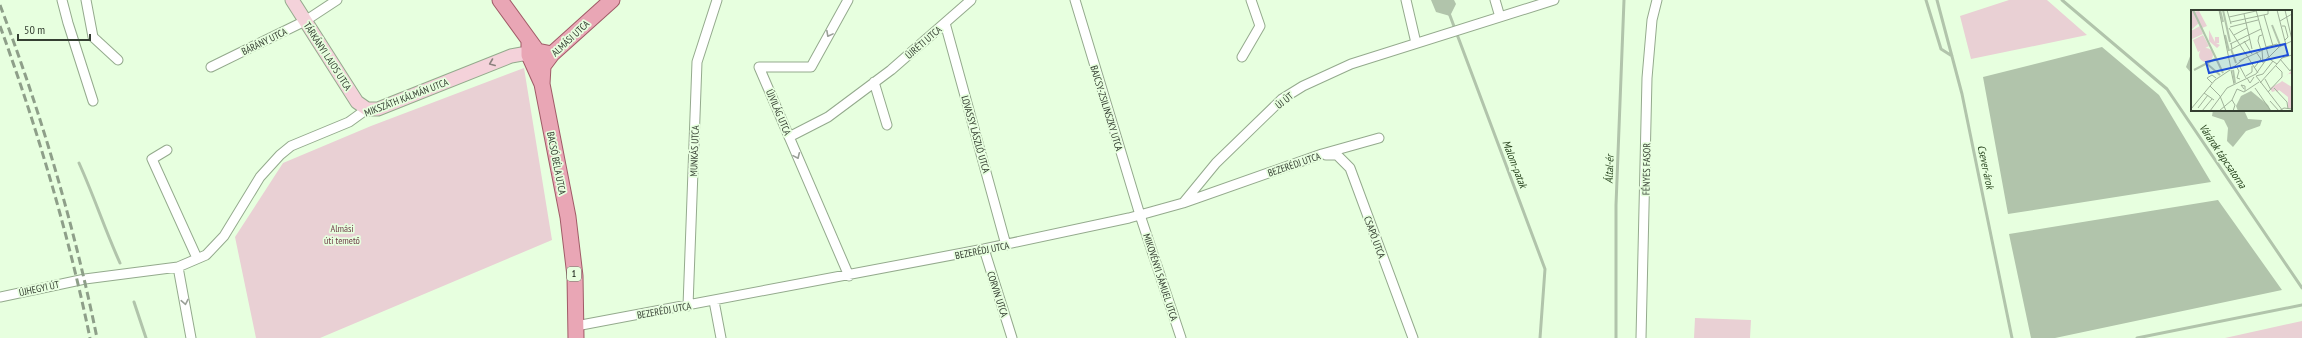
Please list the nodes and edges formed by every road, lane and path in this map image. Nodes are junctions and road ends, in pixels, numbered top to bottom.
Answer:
1 (62, 0) edge
2 (86, 0) edge
3 (292, 0) edge
4 (337, 0) edge
5 (500, 0) edge
6 (612, 0) edge
7 (717, 0) edge
8 (848, 0) edge
9 (971, 0) edge
10 (1075, 0) edge
11 (1251, 0) edge
12 (1406, 0) edge
13 (1495, 0) edge
14 (1554, 0) edge
15 (1657, 0) edge
16 (1500, 17) junction
17 (305, 21) junction
18 (945, 23) junction
19 (1416, 43) junction
20 (529, 48) junction
21 (552, 54) junction
22 (1242, 57) dead end
23 (118, 60) dead end
24 (211, 67) dead end
25 (874, 82) junction
26 (542, 84) junction
27 (93, 101) dead end
28 (367, 109) junction
29 (887, 125) dead end
30 (789, 137) junction
31 (1379, 138) dead end
32 (167, 150) dead end
33 (1322, 154) junction
34 (1183, 203) junction
35 (1140, 215) junction
36 (1006, 245) junction
37 (984, 249) junction
38 (197, 258) junction
39 (178, 267) junction
40 (849, 276) junction
41 (78, 280) joint
42 (0, 297) edge
43 (714, 302) junction
44 (688, 306) junction
45 (576, 332) edge
46 (191, 338) edge
47 (721, 338) edge
48 (1012, 338) edge
49 (1181, 338) edge
50 (1413, 338) edge
51 (1642, 338) edge

1 - 27 street
2 - 23 street
3 - 17 street, TÁRKÁNYI LAJOS UTCA
4 - 17 street, BÁRÁNY UTCA
5 - 20 main road, BACSÓ BÉLA UTCA / 1
6 - 21 main road, ALMÁSI UTCA / 1
7 - 44 street, MUNKÁS UTCA
8 -> 30 street, ÚJVILÁG UTCA
9 - 18 street, ÚJRÉTI UTCA
10 - 35 street, BAJCSY-ZSILINSZKY UTCA
11 - 22 street
12 - 19 street
13 - 16 street
14 - 16 street, ÚJ ÚT
15 - 51 street, FÉNYES FASOR
16 - 19 street, ÚJ ÚT
17 - 24 street, BÁRÁNY UTCA
17 - 28 street, TÁRKÁNYI LAJOS UTCA
18 - 25 street, ÚJRÉTI UTCA
18 - 36 street, LOVASSY LÁSZLÓ UTCA
19 - 34 street, ÚJ ÚT
20 - 21 main road
20 - 26 main road, BACSÓ BÉLA UTCA / 1
20 -> 28 street, MIKSZÁTH KÁLMÁN UTCA
21 - 26 main road, ALMÁSI UTCA / 1
25 - 29 street
25 - 30 street, ÚJRÉTI UTCA
26 - 45 main road, BACSÓ BÉLA UTCA / 1
28 - 38 street, MIKSZÁTH KÁLMÁN UTCA
30 -> 40 street, ÚJVILÁG UTCA
31 - 33 street, BEZERÉDJ UTCA
32 - 38 street
33 - 34 street, BEZERÉDJ UTCA
33 - 50 street, CSAPÓ UTCA
34 - 35 street, BEZERÉDJ UTCA
35 - 36 street, BEZERÉDJ UTCA
35 - 49 street, MIKOVÉNYI SÁMUEL UTCA
36 - 37 street, BEZERÉDJ UTCA
37 - 40 street, BEZERÉDJ UTCA
37 - 48 street, CORVIN UTCA
38 - 39 street, MIKSZÁTH KÁLMÁN UTCA
39 - 41 street, MIKSZÁTH KÁLMÁN UTCA
39 -> 46 street
40 - 43 street, BEZERÉDJ UTCA
41 - 42 street, ÚJHEGYI ÚT
43 - 44 street, BEZERÉDJ UTCA
43 - 47 street
44 - 45 street, BEZERÉDJ UTCA

